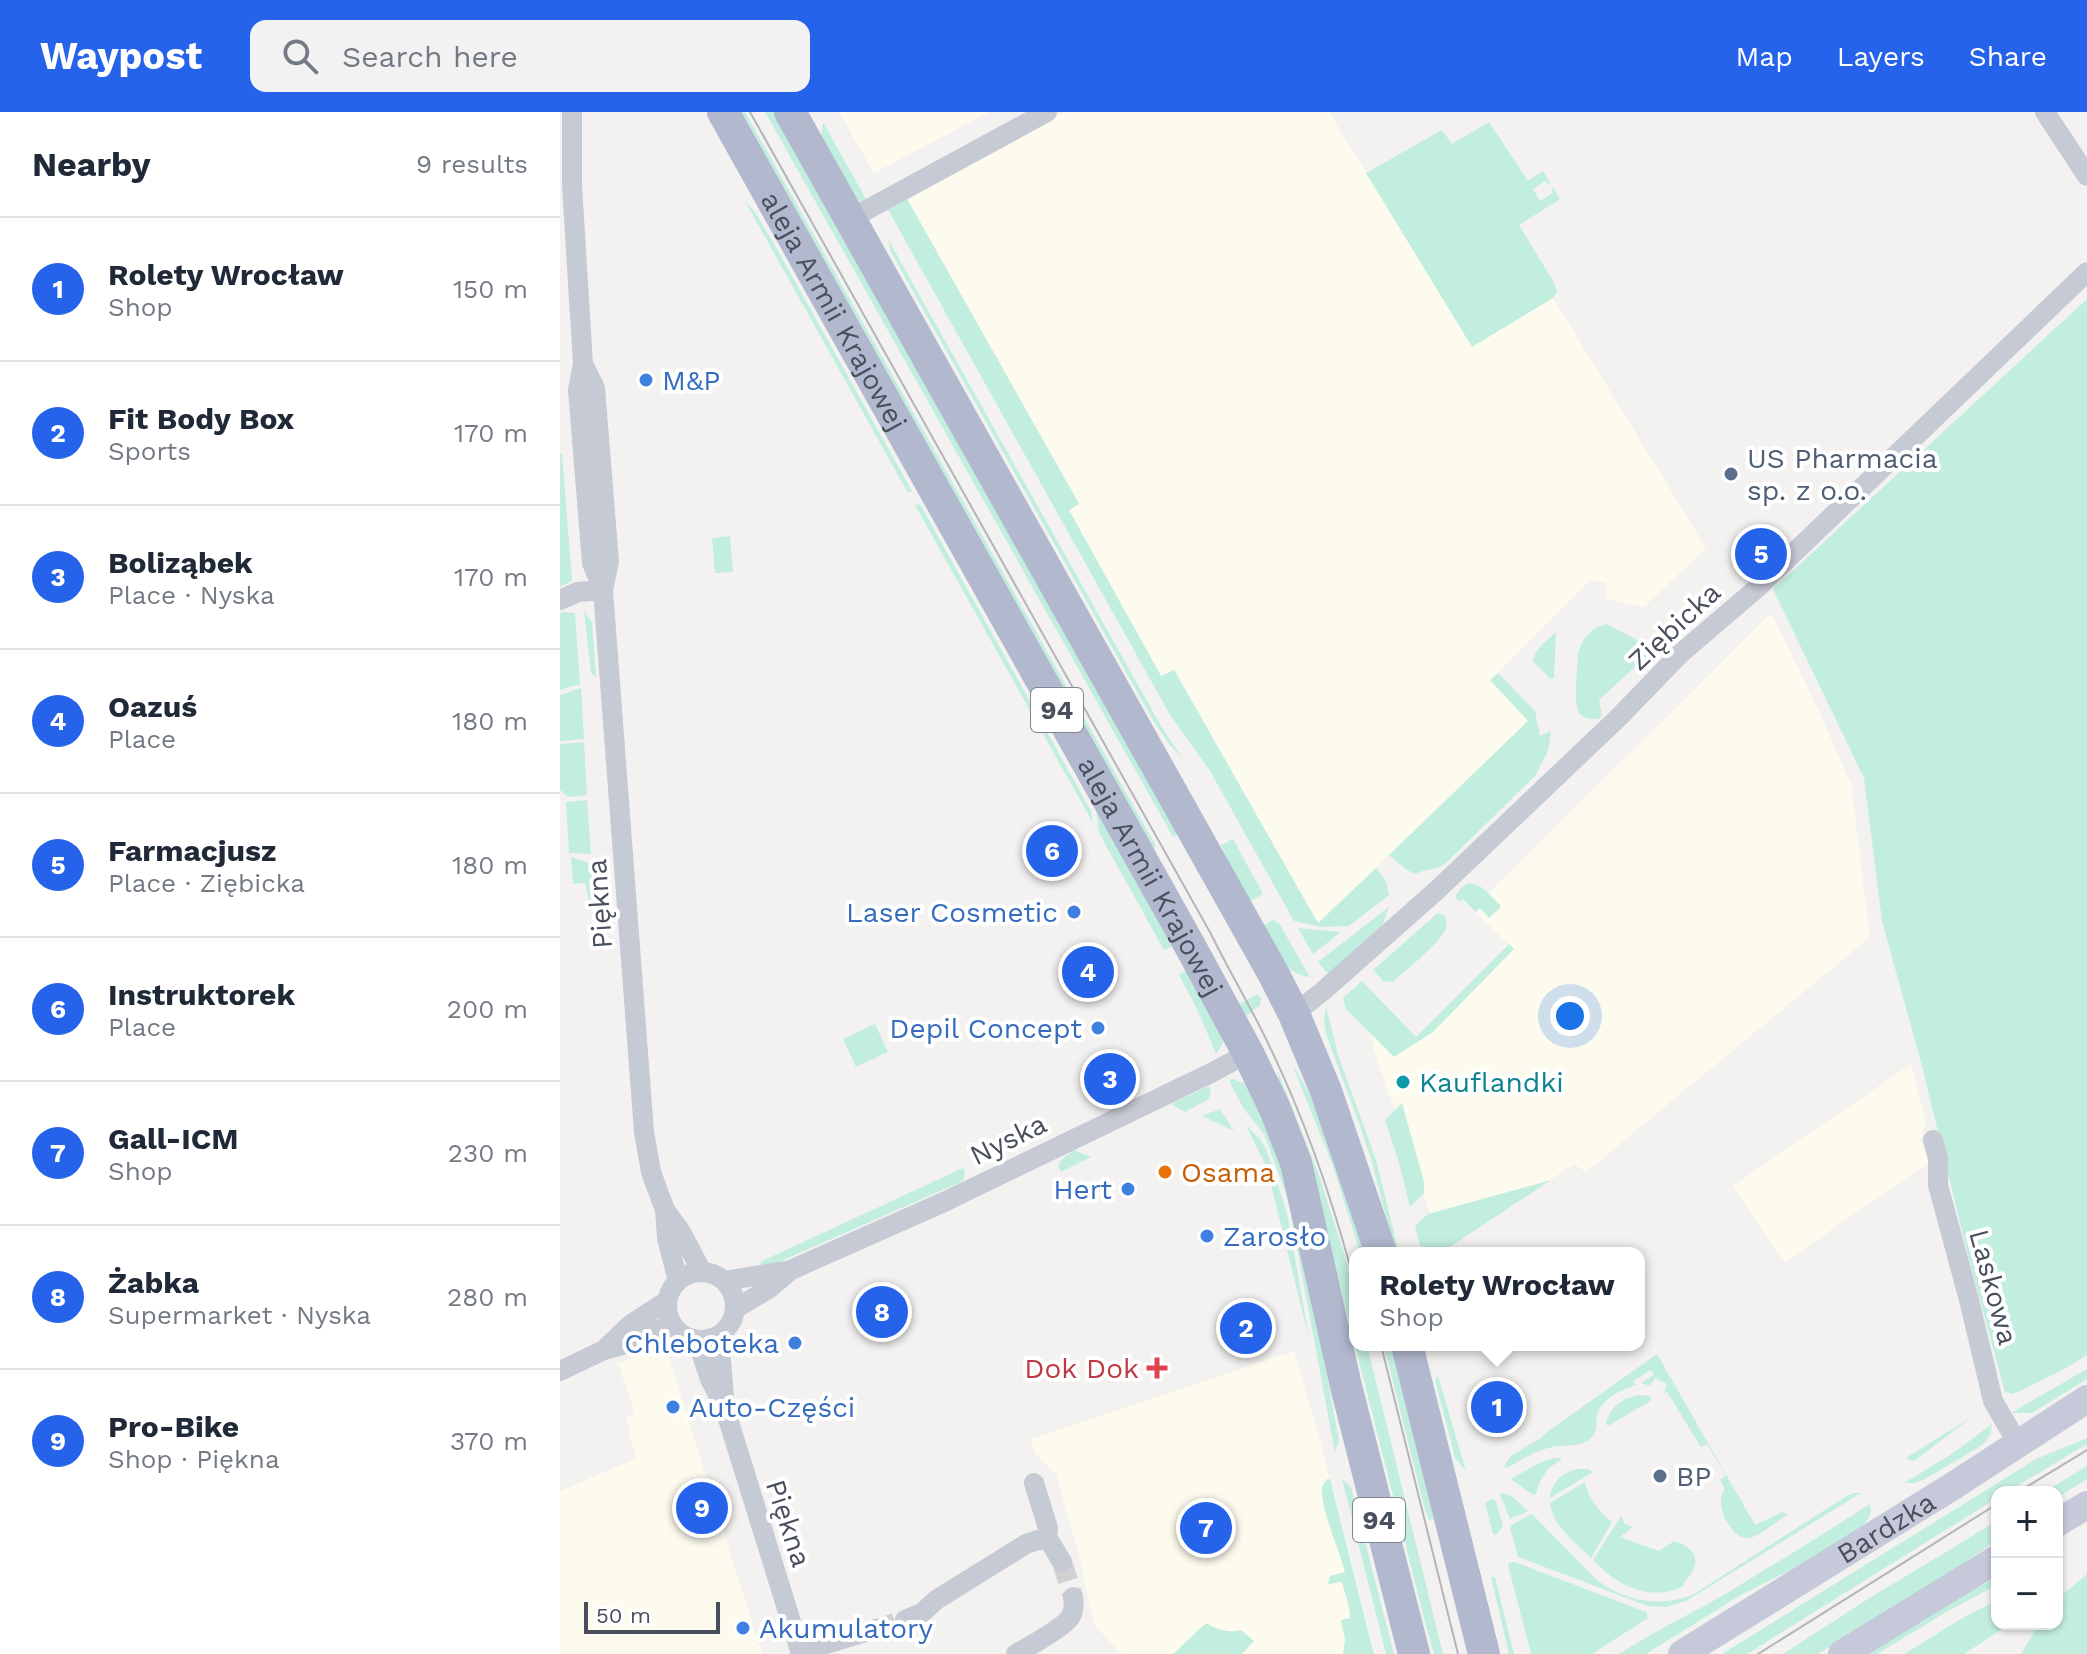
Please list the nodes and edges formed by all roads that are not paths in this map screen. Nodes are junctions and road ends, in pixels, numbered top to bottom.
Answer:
1 (572, 112) edge
2 (723, 112) edge
3 (790, 112) edge
4 (1047, 112) edge
5 (2045, 112) edge
6 (2087, 176) edge
7 (850, 219) junction
8 (2087, 272) edge
9 (603, 590) junction
10 (560, 600) edge
11 (1294, 1014) junction
12 (1248, 1053) junction
13 (1933, 1140) dead end
14 (665, 1210) junction
15 (1379, 1247) edge
16 (791, 1270) junction
17 (702, 1272) junction
18 (678, 1281) junction
19 (724, 1281) junction
20 (667, 1301) junction
21 (735, 1309) junction
22 (672, 1324) junction
23 (719, 1335) junction
24 (697, 1340) junction
25 (604, 1350) junction
26 (1408, 1351) edge
27 (560, 1371) edge
28 (2087, 1399) edge
29 (725, 1409) junction
30 (2018, 1444) junction
31 (1034, 1483) dead end
32 (2087, 1505) edge
33 (2063, 1519) edge
34 (1047, 1537) junction
35 (1062, 1562) tunnel mouth
36 (1991, 1563) edge
37 (1073, 1597) dead end
38 (905, 1620) tunnel mouth
39 (876, 1629) tunnel mouth
40 (845, 1646) edge
41 (801, 1653) edge
42 (1016, 1654) edge
43 (1414, 1654) edge
44 (1484, 1654) edge
45 (1682, 1654) edge
46 (1842, 1654) edge

1 - 9 street, Piękna
2 - 12 main road, aleja Armii Krajowej / 94
3 - 7 main road, aleja Armii Krajowej / 94
4 - 7 street
5 - 6 street
7 - 11 main road, aleja Armii Krajowej / 94
8 - 11 street, Ziębicka
9 - 10 street
9 - 14 street, Piękna
11 - 15 main road, aleja Armii Krajowej / 94
12 - 16 street, Nyska
12 - 43 main road, aleja Armii Krajowej / 94
13 - 30 street, Laskowa
14 - 17 street, Piękna
14 - 18 street, Piękna
16 - 19 street, Nyska
16 - 21 street, Nyska
17 - 18 street
17 - 19 street
18 - 20 street
19 - 21 street
20 - 22 street
20 - 25 street
21 - 23 street
22 - 24 street
22 - 25 street
23 - 24 street
23 - 29 street, Piękna
24 - 29 street, Piękna
25 - 27 street
26 - 44 main road, 94
28 - 30 main road, Bardzka
29 - 41 street, Piękna
30 - 45 main road, Bardzka
31 - 34 street
32 - 33 main road
34 - 35 street
34 - 38 street
36 - 46 main road
37 - 42 street
39 - 40 street
40 - 41 street

